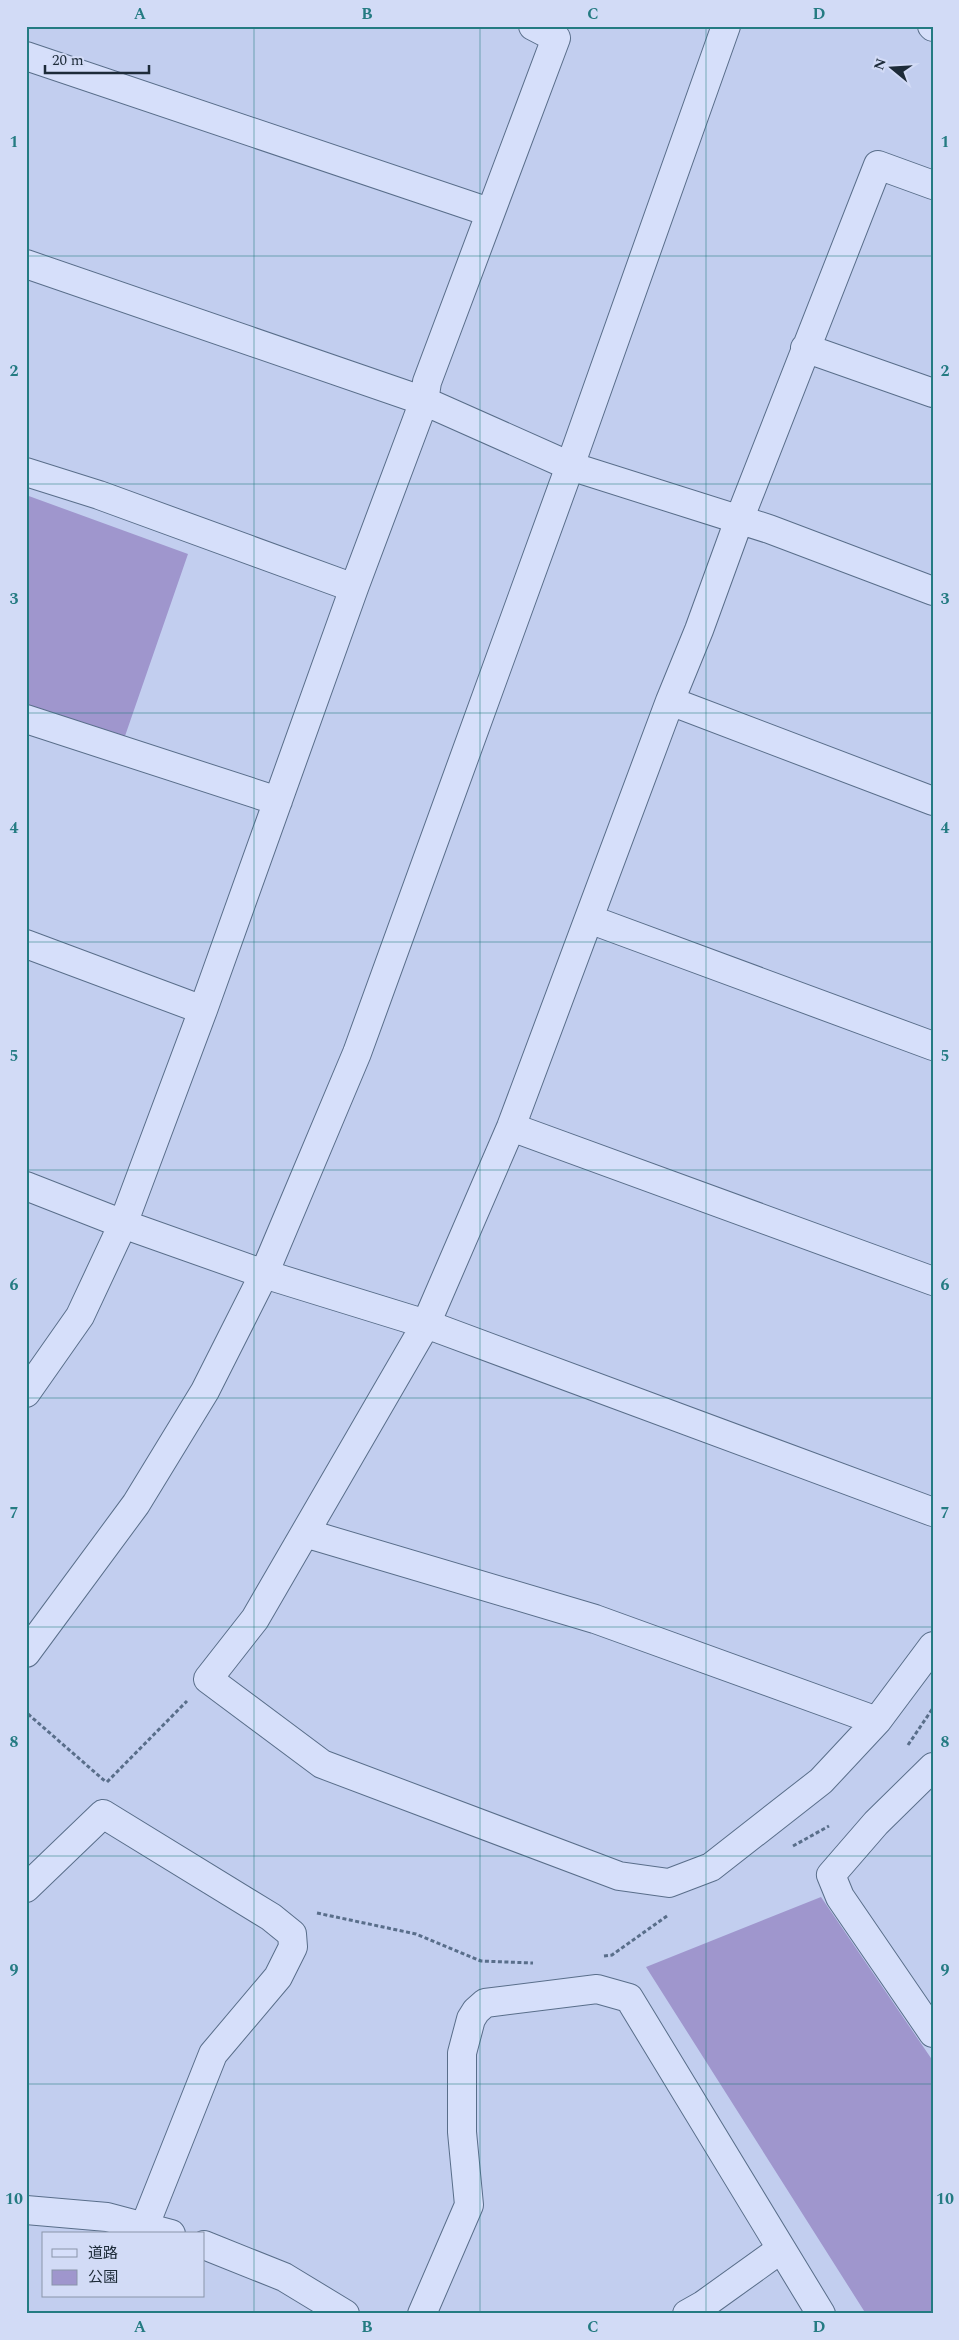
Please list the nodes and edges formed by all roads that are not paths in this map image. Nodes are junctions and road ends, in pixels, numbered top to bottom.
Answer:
1 (533, 26) edge
2 (726, 26) edge
3 (26, 56) edge
4 (933, 185) edge
5 (489, 212) junction
6 (26, 264) edge
7 (804, 348) junction
8 (933, 393) edge
9 (424, 401) junction
10 (570, 466) junction
11 (26, 472) edge
12 (739, 520) junction
13 (354, 588) junction
14 (933, 591) edge
15 (670, 701) junction
16 (26, 719) edge
17 (278, 801) junction
18 (933, 802) edge
19 (588, 919) junction
20 (26, 944) edge
21 (203, 1010) junction
22 (933, 1046) edge
23 (511, 1127) junction
24 (26, 1186) edge
25 (123, 1224) junction
26 (264, 1274) junction
27 (933, 1280) edge
28 (426, 1324) junction
29 (26, 1393) edge
30 (933, 1512) edge
31 (305, 1534) junction
32 (933, 1646) edge
33 (26, 1653) edge
34 (877, 1721) junction
35 (933, 1767) edge
36 (26, 1888) edge
37 (933, 2033) edge
38 (26, 2210) edge
39 (145, 2225) junction
40 (164, 2232) edge
41 (205, 2244) edge
42 (781, 2249) junction
43 (345, 2314) edge
44 (422, 2314) edge
45 (687, 2314) edge
46 (821, 2314) edge

1 - 5 street
2 - 10 street
3 - 5 street
4 - 7 street
5 - 9 street
6 - 9 street
7 - 8 street
7 - 12 street
9 - 10 street
9 - 13 street
10 - 12 street
10 - 26 street
11 - 13 street
12 - 14 street
12 - 15 street
13 - 17 street
15 - 18 street
15 - 19 street
16 - 17 street
17 - 21 street
19 - 22 street
19 - 23 street
20 - 21 street
21 - 25 street
23 - 27 street
23 - 28 street
24 - 25 street
25 - 26 street
25 - 29 street
26 - 28 street
26 - 33 street
28 - 30 street
28 - 31 street
31 - 34 street
31 - 34 street
32 - 34 street
35 - 37 street
36 - 39 street
38 - 39 street
39 - 40 street
41 - 43 street
42 - 44 street
42 - 45 street
42 - 46 street

